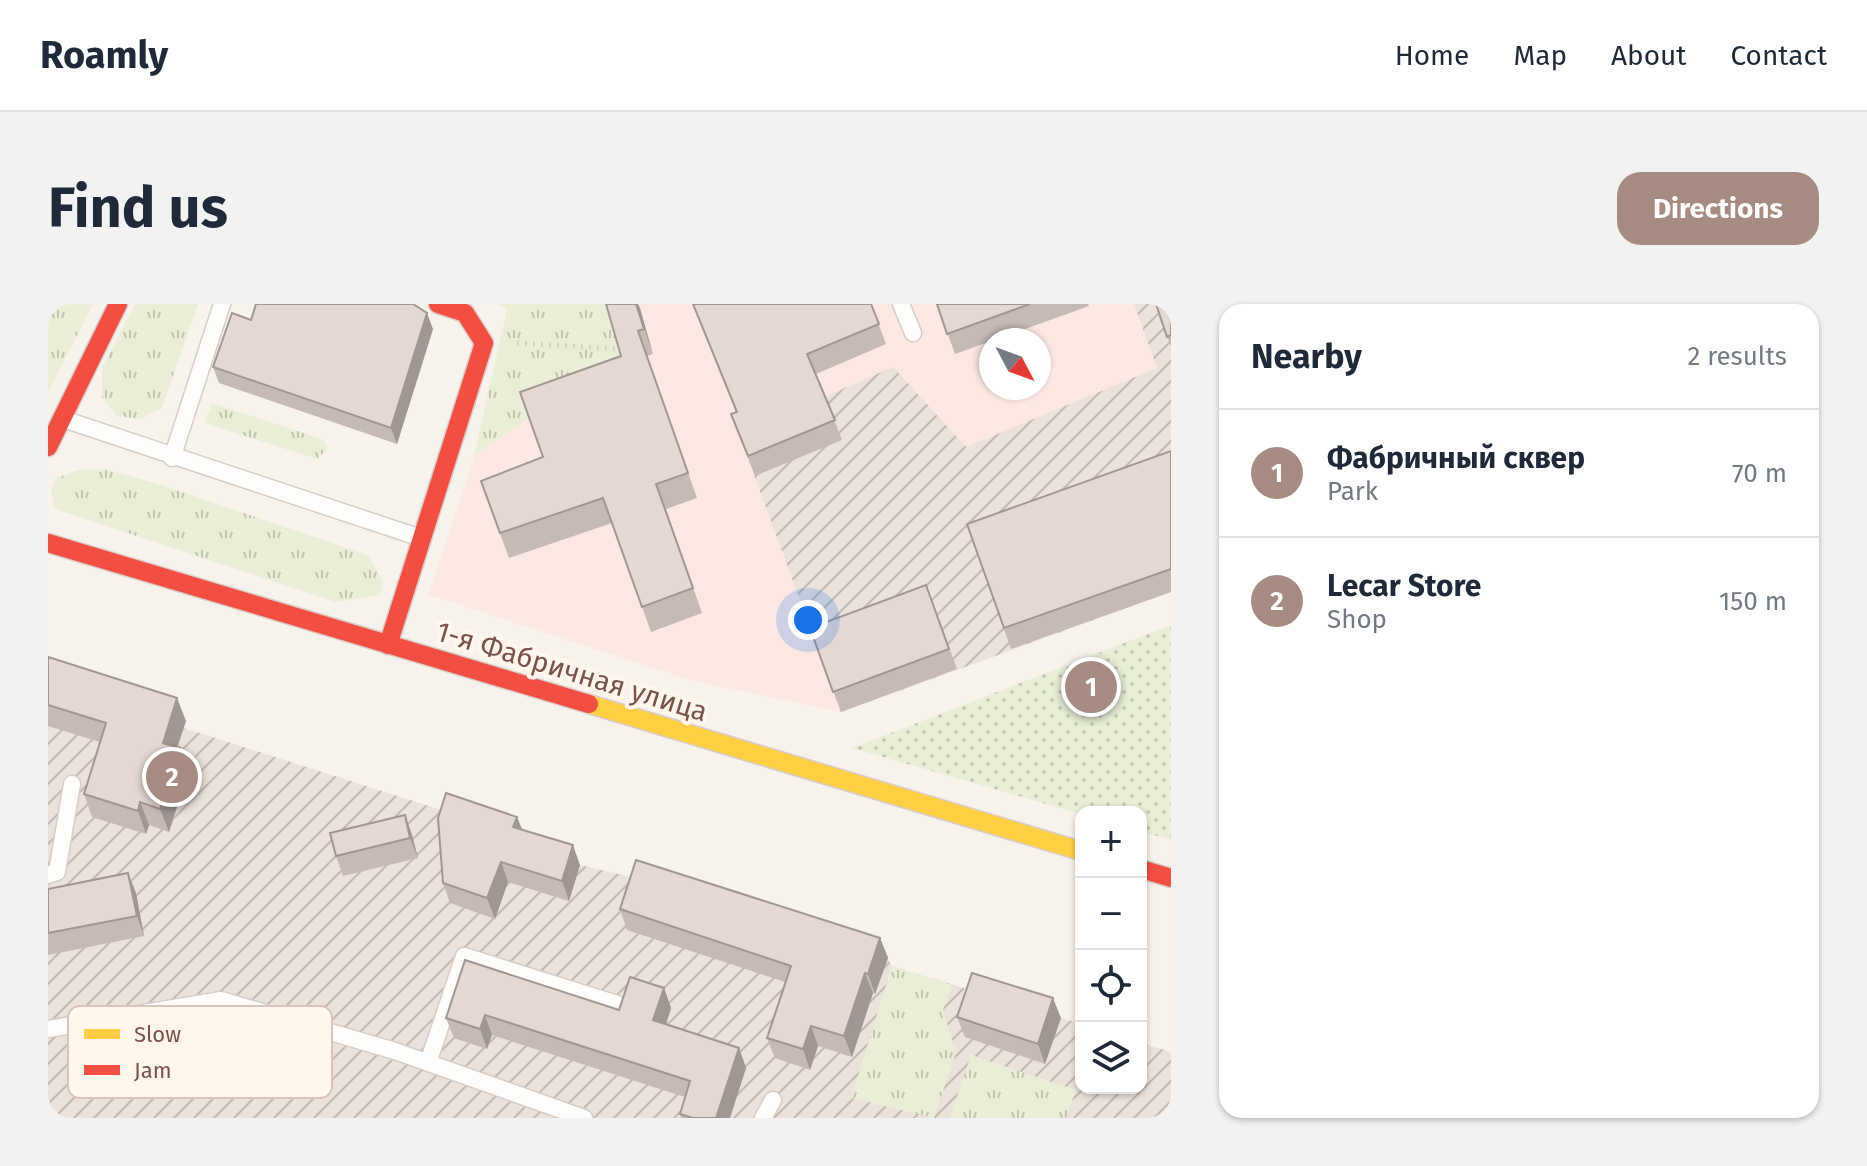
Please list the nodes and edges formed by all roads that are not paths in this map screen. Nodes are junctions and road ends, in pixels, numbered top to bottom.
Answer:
1 (118, 304) edge
2 (222, 304) edge
3 (438, 304) edge
4 (901, 304) edge
5 (913, 333) dead end
6 (62, 419) junction
7 (48, 447) edge
8 (172, 458) junction
9 (422, 539) junction
10 (48, 543) edge
11 (388, 645) junction
12 (72, 784) dead end
13 (1075, 849) edge
14 (1147, 871) edge
15 (48, 875) edge
16 (1171, 878) edge
17 (617, 1004) edge
18 (185, 1006) edge
19 (241, 1006) edge
20 (68, 1026) edge
21 (48, 1029) edge
22 (332, 1034) edge
23 (428, 1063) junction
24 (773, 1100) dead end
25 (584, 1118) edge
26 (763, 1118) edge

1 - 6 main road
2 - 8 lane
3 - 9 main road
4 - 5 lane
6 - 7 main road
6 - 8 lane
8 - 9 lane
9 - 11 main road
10 - 11 main road, 1-я Фабричная улица
11 - 13 main road, 1-я Фабричная улица
12 - 15 lane
14 - 16 main road
17 - 23 lane
18 - 19 lane
20 - 21 lane
22 - 23 lane
23 - 25 lane
24 - 26 lane

